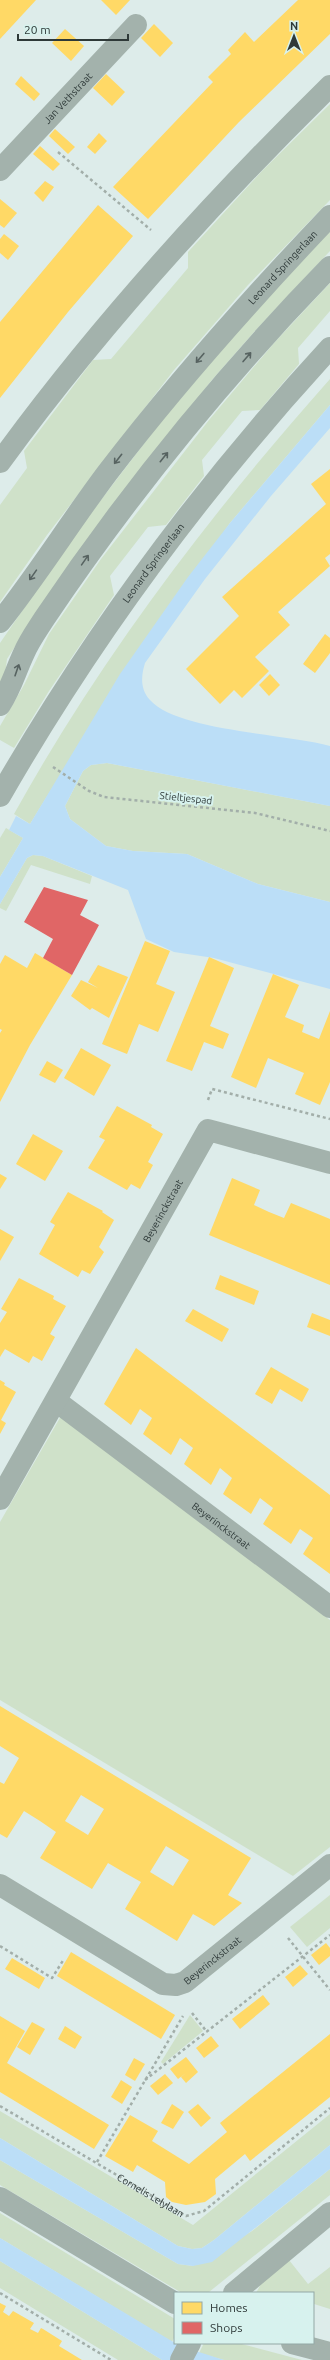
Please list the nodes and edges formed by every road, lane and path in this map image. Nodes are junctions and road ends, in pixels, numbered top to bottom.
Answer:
1 (136, 25) dead end
2 (330, 86) edge
3 (35, 133) junction
4 (0, 170) edge
5 (330, 216) edge
6 (172, 249) junction
7 (330, 267) edge
8 (330, 348) edge
9 (0, 462) edge
10 (0, 622) edge
11 (0, 705) edge
12 (47, 764) dead end
13 (0, 796) edge
14 (330, 831) edge
15 (330, 1120) edge
16 (208, 1130) junction
17 (330, 1163) edge
18 (56, 1401) junction
19 (0, 1498) edge
20 (330, 1607) edge
21 (330, 1865) edge
22 (0, 1885) edge
23 (269, 1914) junction
24 (80, 1933) junction
25 (330, 1935) edge
26 (0, 1946) edge
27 (303, 1957) junction
28 (185, 1982) junction
29 (330, 1990) edge
30 (188, 2007) junction
31 (207, 2032) junction
32 (145, 2080) junction
33 (0, 2106) edge
34 (330, 2108) edge
35 (97, 2162) junction
36 (0, 2198) edge
37 (330, 2213) edge
38 (235, 2292) edge
39 (0, 2293) edge
40 (174, 2303) edge
41 (189, 2344) edge
42 (296, 2344) edge
43 (330, 2353) edge
44 (111, 2360) edge
45 (181, 2360) edge

1 - 3 street, Jan Vethstraat
2 - 6 street
3 - 4 street, Jan Vethstraat
3 - 6 path
5 -> 10 street, Leonard Springerlaan
6 - 9 street
11 -> 7 street
8 - 13 street, Leonard Springerlaan
12 - 14 path, Stieltjespad
15 - 16 path
16 - 17 street
16 - 18 street, Beyerinckstraat
18 - 19 street, Beyerinckstraat
18 - 20 street, Beyerinckstraat
21 - 23 street, Beyerinckstraat
22 - 24 street, Beyerinckstraat
23 - 27 path
23 - 28 street, Beyerinckstraat
24 - 26 path
24 - 28 street, Beyerinckstraat
25 - 27 path
27 - 29 path
27 - 31 path
28 - 30 path
30 - 31 path
30 - 32 path
31 - 32 path
32 - 35 path
33 - 35 path, Cornelis Lelylaan
34 - 35 path, Cornelis Lelylaan
36 - 40 street
37 - 38 street
39 - 44 path
41 - 45 street
42 - 43 street

